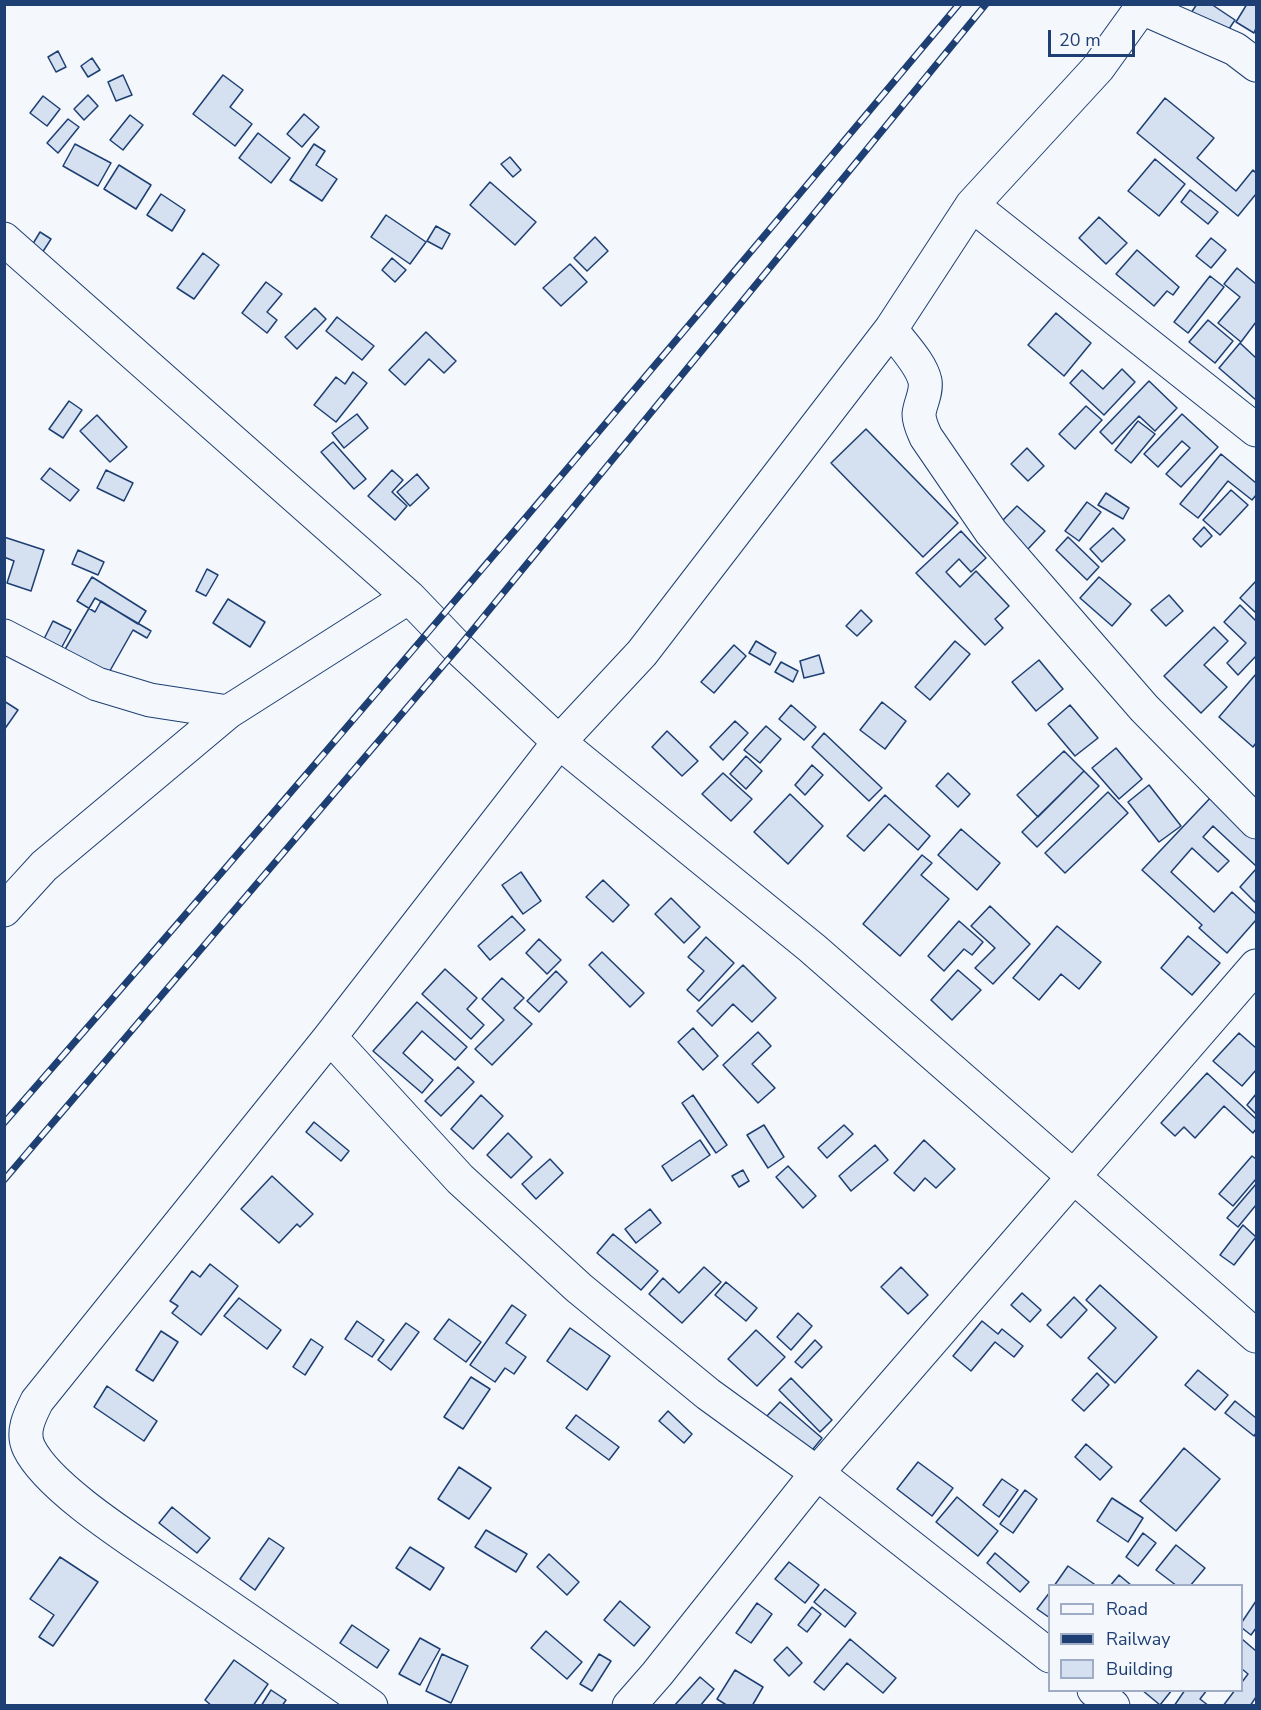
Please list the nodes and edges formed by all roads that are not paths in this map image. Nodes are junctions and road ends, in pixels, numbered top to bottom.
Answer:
1 (1143, 6) edge
2 (1257, 65) edge
3 (972, 205) junction
4 (4, 238) edge
5 (891, 329) junction
6 (1257, 430) edge
7 (409, 597) junction
8 (4, 636) edge
9 (228, 712) junction
10 (559, 742) junction
11 (1257, 822) edge
12 (4, 910) edge
13 (1257, 966) edge
14 (330, 1037) junction
15 (1075, 1176) junction
16 (1257, 1336) edge
17 (817, 1473) junction
18 (1048, 1654) edge
19 (1096, 1692) edge
20 (371, 1706) edge
21 (629, 1706) edge
22 (1113, 1706) edge

1 - 2 street
1 - 3 street
3 - 5 street
3 - 6 street
4 - 7 street
5 - 10 street
5 - 11 street
7 - 9 street
7 - 10 street
8 - 9 street
9 - 12 street
10 - 14 street
10 - 15 street
13 - 15 street
14 - 17 street
14 - 20 street
15 - 16 street
15 - 17 street
17 - 18 street
17 - 21 street
19 - 22 street

